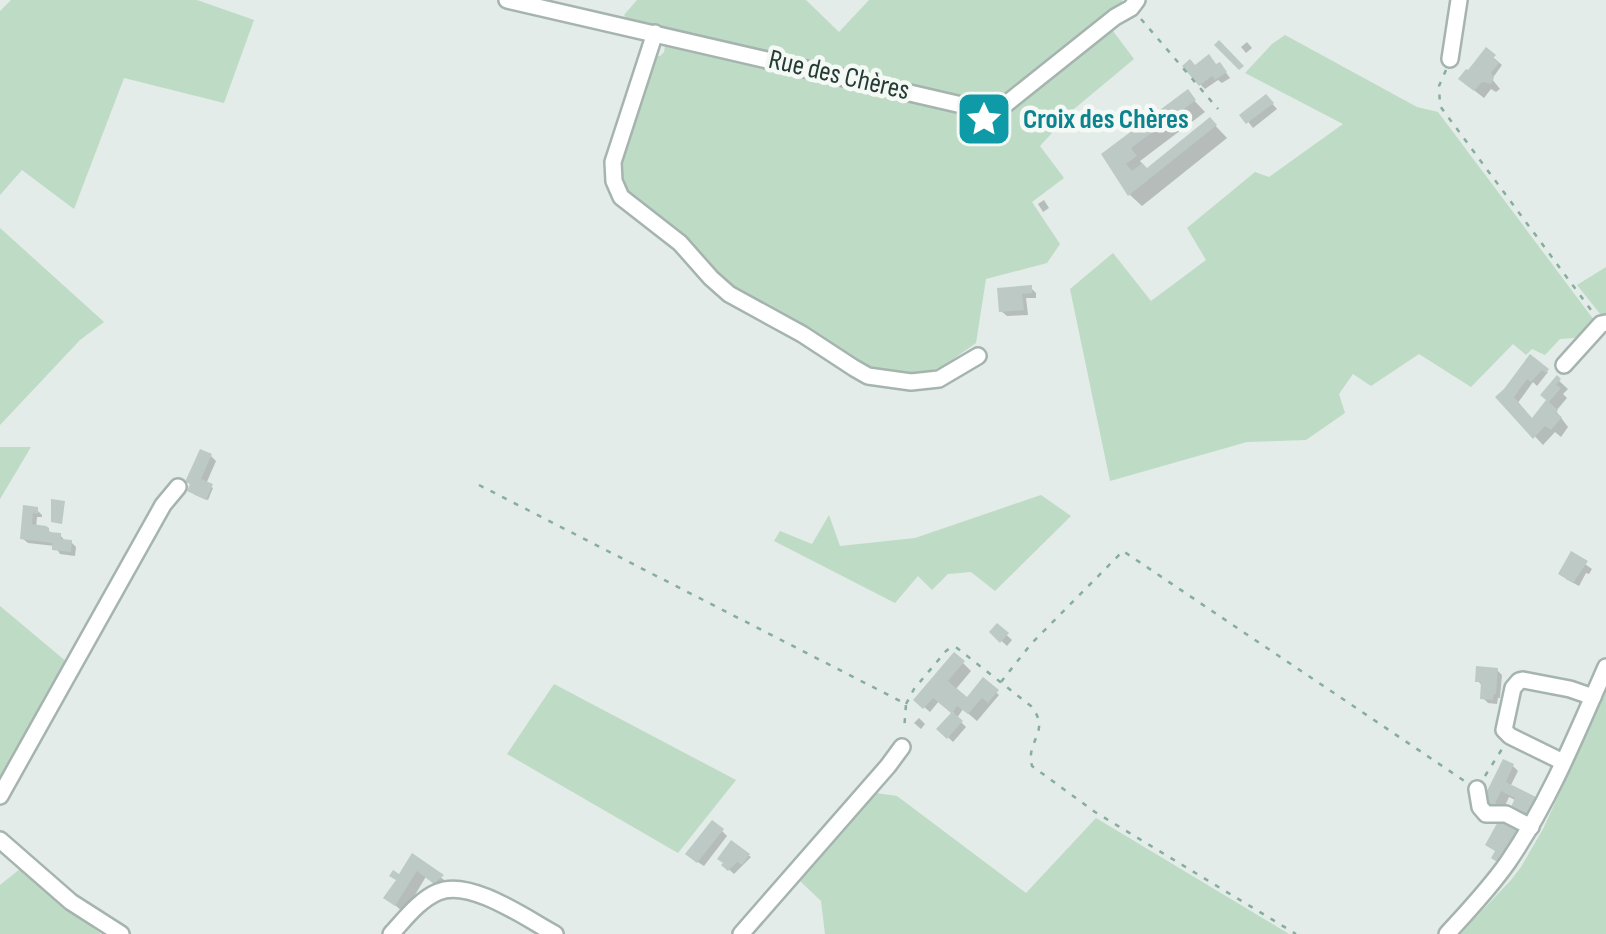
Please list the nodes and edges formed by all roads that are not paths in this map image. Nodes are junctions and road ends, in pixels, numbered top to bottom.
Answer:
1 (507, 0) edge
2 (1459, 0) edge
3 (1134, 4) edge
4 (655, 33) junction
5 (1450, 60) road end
6 (1604, 323) edge
7 (978, 356) dead end
8 (1564, 365) dead end
9 (178, 486) dead end
10 (1606, 667) edge
11 (1593, 697) junction
12 (902, 747) road end
13 (1563, 762) junction
14 (1476, 789) road end
15 (0, 796) edge
16 (1530, 827) junction
17 (0, 840) edge
18 (120, 934) edge
19 (390, 934) edge
20 (555, 934) edge
21 (741, 934) edge
22 (1448, 934) edge

1 - 4 street, Rue des Chères
2 - 5 street
3 - 4 street, Rue des Chères
4 - 7 street
6 - 8 street
9 - 15 street
10 - 11 street
11 - 13 street
11 - 13 street
12 - 21 street
13 - 16 street
14 - 16 street
16 - 22 street
17 - 18 street
19 - 20 street

